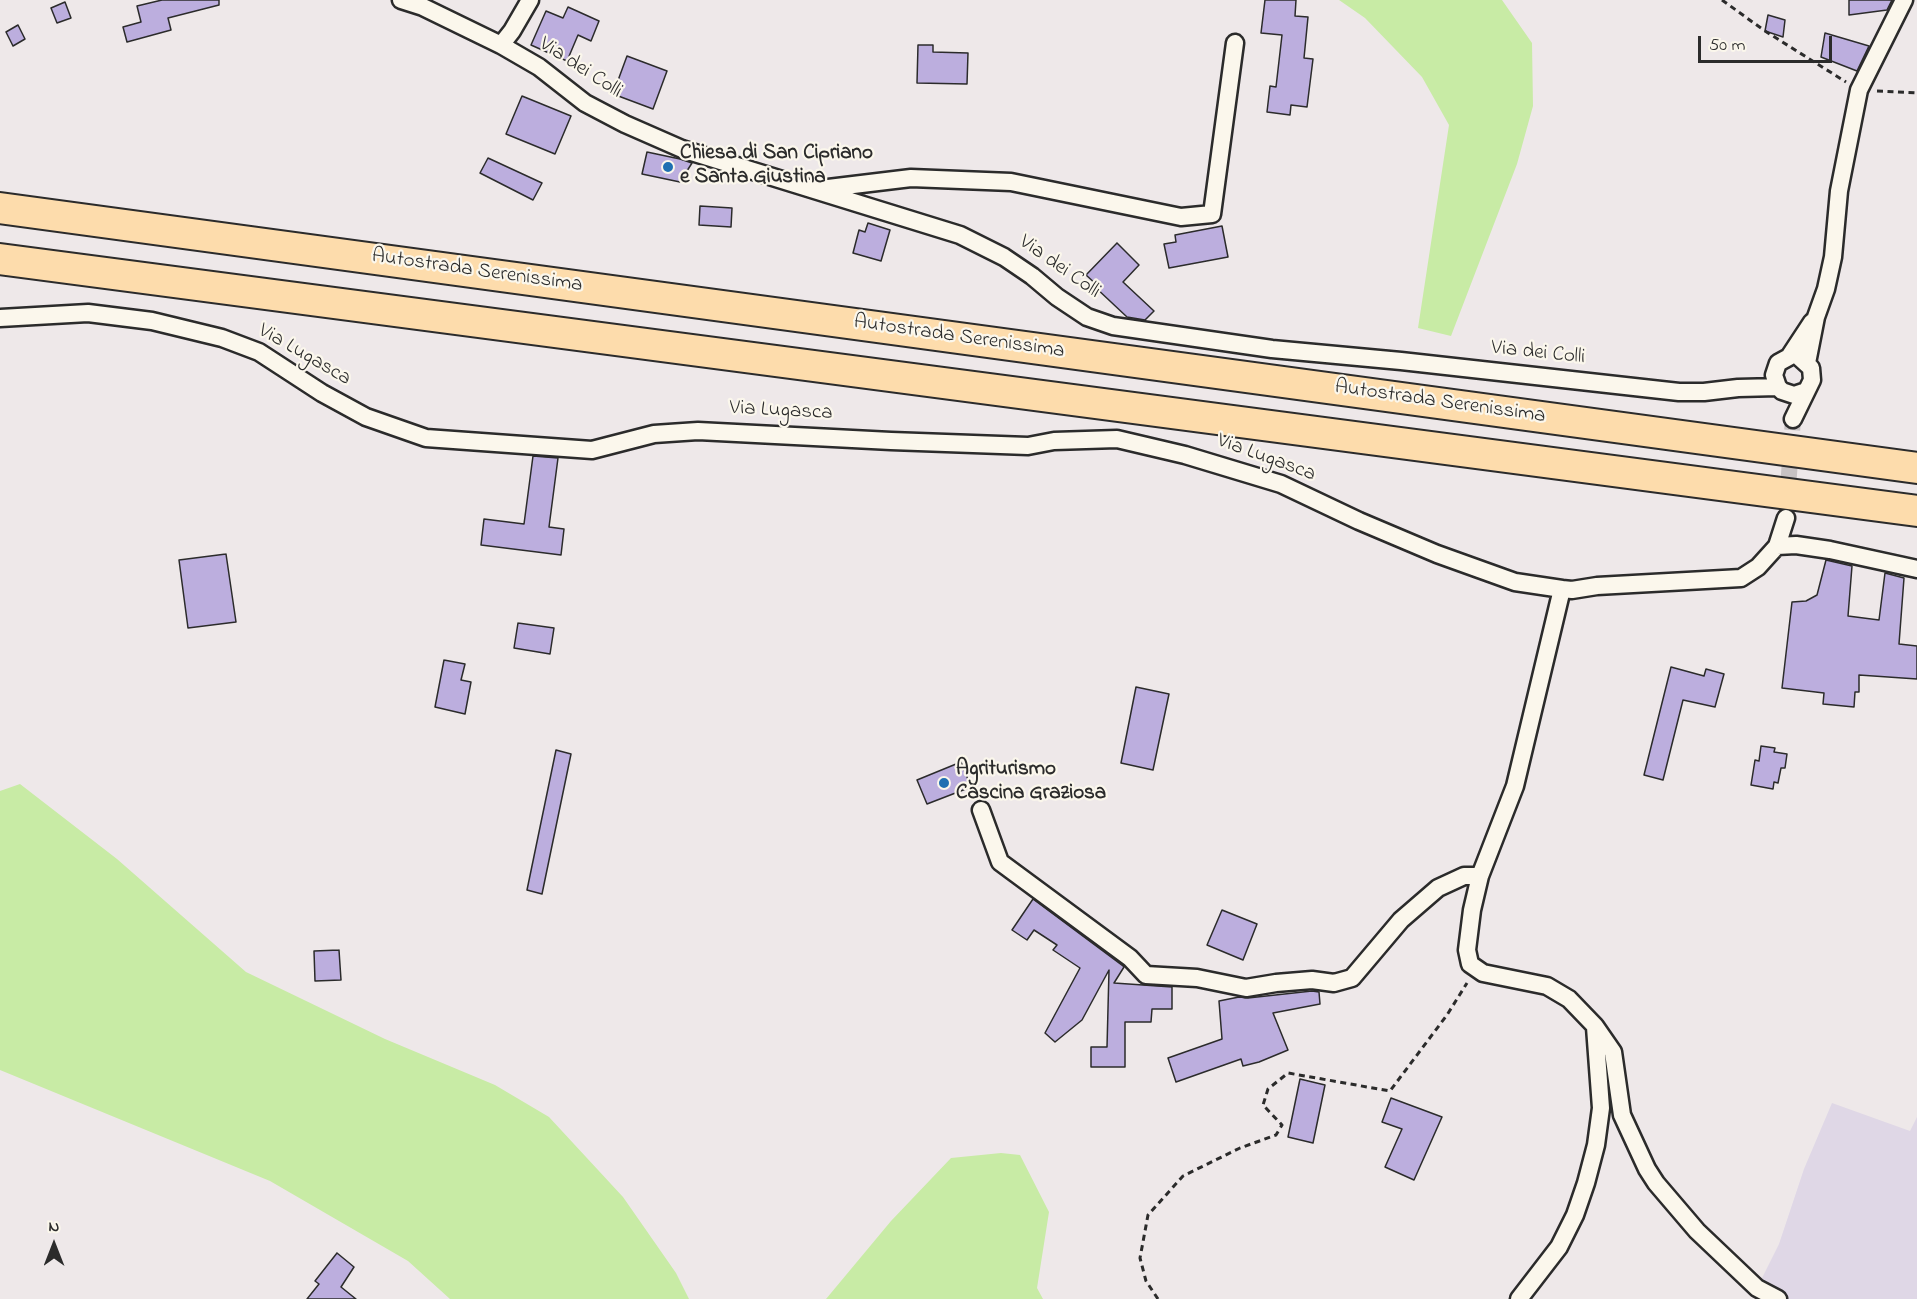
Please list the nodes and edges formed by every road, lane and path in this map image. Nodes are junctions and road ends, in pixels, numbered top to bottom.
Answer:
1 (401, 0) edge
2 (530, 0) edge
3 (1722, 0) edge
4 (1904, 0) edge
5 (425, 3) edge
6 (1235, 43) dead end
7 (501, 45) junction
8 (1859, 90) junction
9 (1917, 93) edge
10 (813, 190) junction
11 (0, 208) edge
12 (0, 259) edge
13 (1816, 317) junction
14 (0, 318) edge
15 (1789, 357) junction
16 (1807, 363) junction
17 (1775, 369) junction
18 (1738, 388) junction
19 (1783, 391) junction
20 (1806, 391) junction
21 (1917, 468) edge
22 (1917, 511) edge
23 (1786, 518) tunnel mouth
24 (1777, 546) junction
25 (1917, 569) edge
26 (1562, 589) junction
27 (981, 810) dead end
28 (1480, 876) junction
29 (1476, 968) junction
30 (1595, 1026) junction
31 (1158, 1299) edge
32 (1519, 1299) edge
33 (1778, 1299) edge

1 - 5 street, Via dei Colli
2 - 7 street
3 - 8 path
4 - 8 street
5 - 7 street, Via dei Colli
6 - 10 street
7 - 10 street, Via dei Colli
8 - 9 path
8 - 13 street
10 - 18 street, Via dei Colli
11 - 21 highway, Autostrada Serenissima
12 - 22 highway, Autostrada Serenissima
13 - 15 street
13 - 16 street
14 - 26 street, Via Lugasca
15 - 16 street
15 - 17 street
16 - 20 street
17 - 18 street
17 - 19 street
18 - 19 street, Via dei Colli
19 - 20 street
19 - 20 street
23 - 24 street
24 - 25 street
24 - 26 street, Via Lugasca
26 - 28 street
27 - 28 street
28 - 29 street
29 - 30 street
29 - 31 path
30 - 32 street
30 - 33 street

